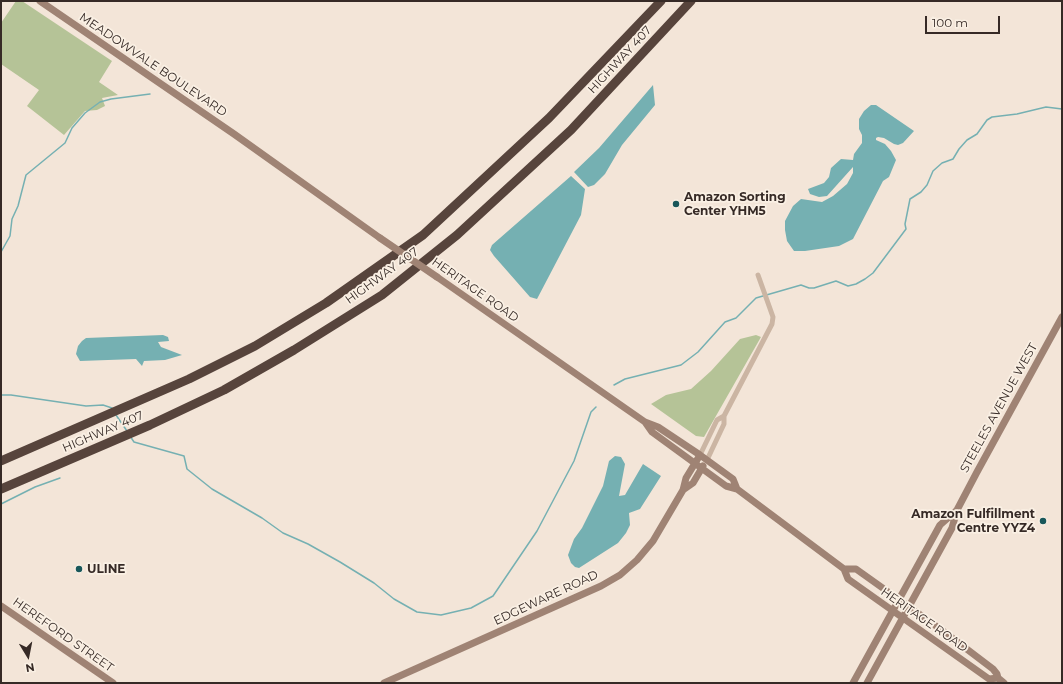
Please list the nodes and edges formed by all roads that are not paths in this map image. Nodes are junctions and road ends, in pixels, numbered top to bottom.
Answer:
1 (40, 1) edge
2 (661, 1) edge
3 (691, 1) edge
4 (234, 134) joint
5 (758, 275) dead end
6 (1062, 317) edge
7 (724, 416) junction
8 (645, 422) junction
9 (700, 455) junction
10 (707, 460) junction
11 (1, 461) edge
12 (695, 463) junction
13 (702, 468) junction
14 (1, 489) edge
15 (737, 489) junction
16 (683, 490) junction
17 (957, 510) junction
18 (844, 569) junction
19 (899, 600) junction
20 (1, 606) edge
21 (909, 607) junction
22 (893, 611) junction
23 (903, 618) junction
24 (1001, 681) edge
25 (114, 683) edge
26 (384, 683) edge
27 (853, 683) edge
28 (867, 683) edge

1 - 4 main road, MEADOWVALE BOULEVARD
2 - 11 highway, HIGHWAY 407
3 - 14 highway, HIGHWAY 407
4 - 8 main road, HERITAGE ROAD, bridge
5 - 7 street, EDGEWARE ROAD
6 - 17 main road, STEELES AVENUE WEST
7 - 9 street, EDGEWARE ROAD
7 - 10 street, EDGEWARE ROAD
8 - 9 main road, HERITAGE ROAD
8 - 12 main road, HERITAGE ROAD
9 - 10 main road, HERITAGE ROAD
9 - 12 main road, EDGEWARE ROAD
10 - 13 main road, EDGEWARE ROAD
10 - 15 main road, HERITAGE ROAD
12 - 13 main road, HERITAGE ROAD
12 - 16 main road, EDGEWARE ROAD
13 - 15 main road, HERITAGE ROAD
13 - 16 main road, EDGEWARE ROAD
15 - 18 main road, HERITAGE ROAD
16 - 26 main road, EDGEWARE ROAD
17 - 19 main road, STEELES AVENUE WEST
17 - 21 main road, STEELES AVENUE WEST
18 - 19 main road, HERITAGE ROAD
18 - 22 main road, HERITAGE ROAD
19 - 21 main road, HERITAGE ROAD
19 - 22 main road, STEELES AVENUE WEST
20 - 25 main road, HEREFORD STREET
21 - 23 main road, STEELES AVENUE WEST
21 - 24 main road, HERITAGE ROAD
22 - 23 main road, HERITAGE ROAD
22 - 27 main road, STEELES AVENUE WEST
23 - 24 main road, HERITAGE ROAD
23 - 28 main road, STEELES AVENUE WEST

